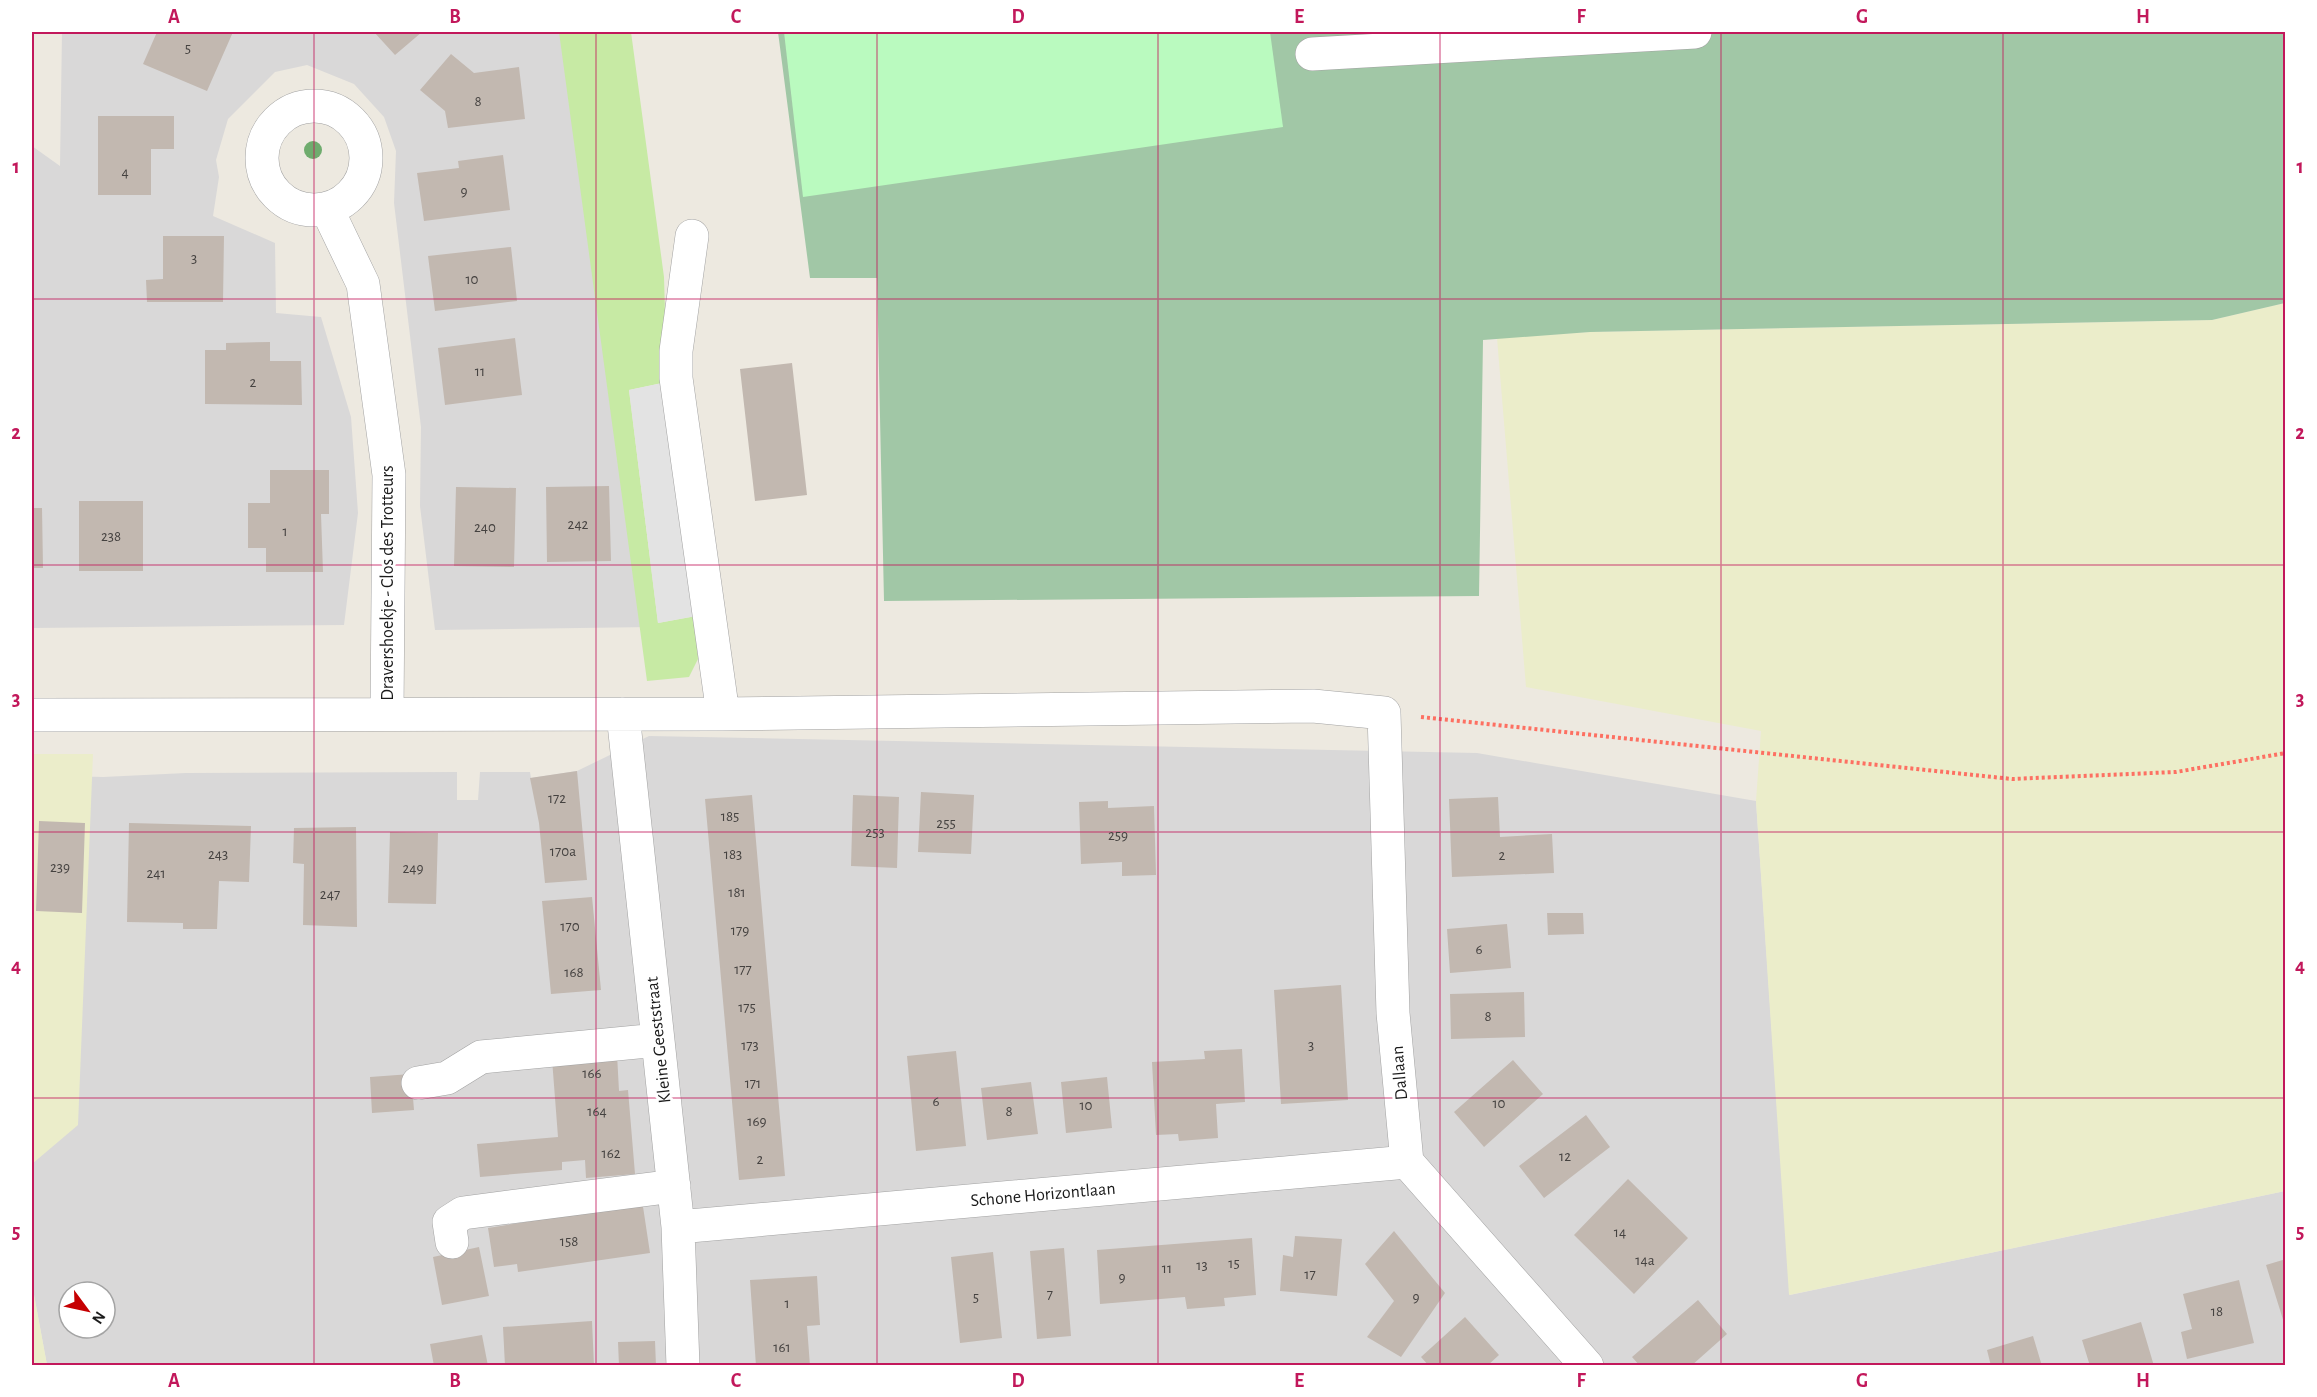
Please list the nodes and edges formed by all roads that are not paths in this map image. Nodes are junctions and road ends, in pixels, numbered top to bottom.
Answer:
1 (1695, 32) edge
2 (1312, 54) dead end
3 (327, 209) dead end
4 (692, 236) dead end
5 (387, 714) junction
6 (623, 714) junction
7 (723, 714) junction
8 (32, 715) edge
9 (658, 1040) junction
10 (418, 1083) dead end
11 (1407, 1162) junction
12 (674, 1186) junction
13 (678, 1227) junction
14 (452, 1242) dead end
15 (683, 1365) edge
16 (1587, 1365) edge

1 - 2 street
3 - 5 street, Dravershoekje - Clos des Trotteurs
4 - 7 street
5 - 6 street
5 - 8 street
6 - 7 street
6 - 9 street, Kleine Geeststraat
7 - 11 street, Dallaan
9 - 10 street
9 - 12 street, Kleine Geeststraat
11 - 13 street, Schone Horizontlaan
11 - 16 street
12 - 13 street, Kleine Geeststraat
12 - 14 street
13 - 15 street, Kleine Geeststraat

